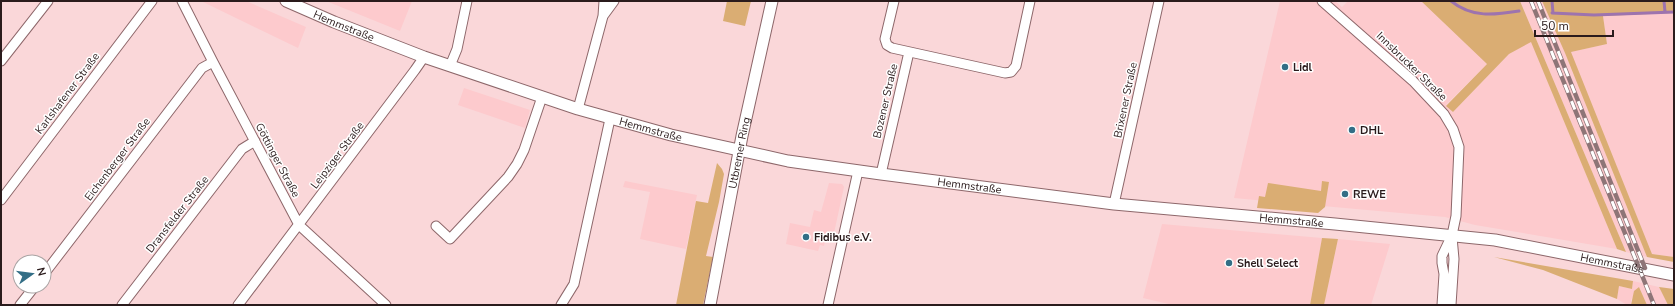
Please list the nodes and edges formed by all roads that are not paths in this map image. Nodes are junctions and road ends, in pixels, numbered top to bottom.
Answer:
1 (48, 1) edge
2 (152, 1) edge
3 (182, 1) edge
4 (286, 1) edge
5 (468, 1) edge
6 (604, 1) edge
7 (614, 1) edge
8 (772, 1) edge
9 (894, 1) edge
10 (1030, 1) edge
11 (1159, 1) edge
12 (1322, 1) edge
13 (604, 16) junction
14 (909, 52) junction
15 (424, 56) junction
16 (1, 61) edge
17 (213, 62) junction
18 (450, 66) junction
19 (542, 97) junction
20 (578, 109) junction
21 (610, 119) junction
22 (255, 141) junction
23 (739, 151) junction
24 (858, 171) junction
25 (881, 174) junction
26 (1, 200) edge
27 (1114, 204) junction
28 (299, 225) junction
29 (436, 226) dead end
30 (1452, 235) junction
31 (52, 264) edge
32 (1674, 275) edge
33 (29, 294) edge
34 (20, 305) edge
35 (122, 305) edge
36 (238, 305) edge
37 (386, 305) edge
38 (561, 305) edge
39 (710, 305) edge
40 (828, 305) edge
41 (1442, 305) edge
42 (1451, 305) edge

1 - 16 street
2 - 26 street, Karlshafener Straße
3 - 17 street, Göttinger Straße
4 - 15 street, Hemmstraße
5 - 18 street
6 - 13 street
7 - 13 street
8 - 23 street, Utbremer Ring
9 - 14 street, Bozener Straße
10 - 14 street
11 - 27 street, Brixener Straße
12 - 30 street, Innsbrucker Straße
13 - 20 street
14 - 25 street, Bozener Straße
15 - 18 street, Hemmstraße
15 - 28 street, Leipziger Straße
17 - 22 street, Göttinger Straße
17 - 31 street, Eichenberger Straße
18 - 19 street, Hemmstraße
19 - 20 street, Hemmstraße
19 - 29 street
20 - 21 street, Hemmstraße
21 - 23 street, Hemmstraße
21 - 38 street
22 - 28 street, Göttinger Straße
22 - 35 street, Dransfelder Straße
23 - 24 street, Hemmstraße
23 - 39 street, Utbremer Ring
24 - 25 street, Hemmstraße
24 - 40 street
25 - 27 street, Hemmstraße
27 - 30 street, Hemmstraße
28 - 36 street, Leipziger Straße
28 - 37 street, Göttinger Straße
30 - 32 street, Hemmstraße
30 - 41 street
30 - 42 street
33 - 34 street

